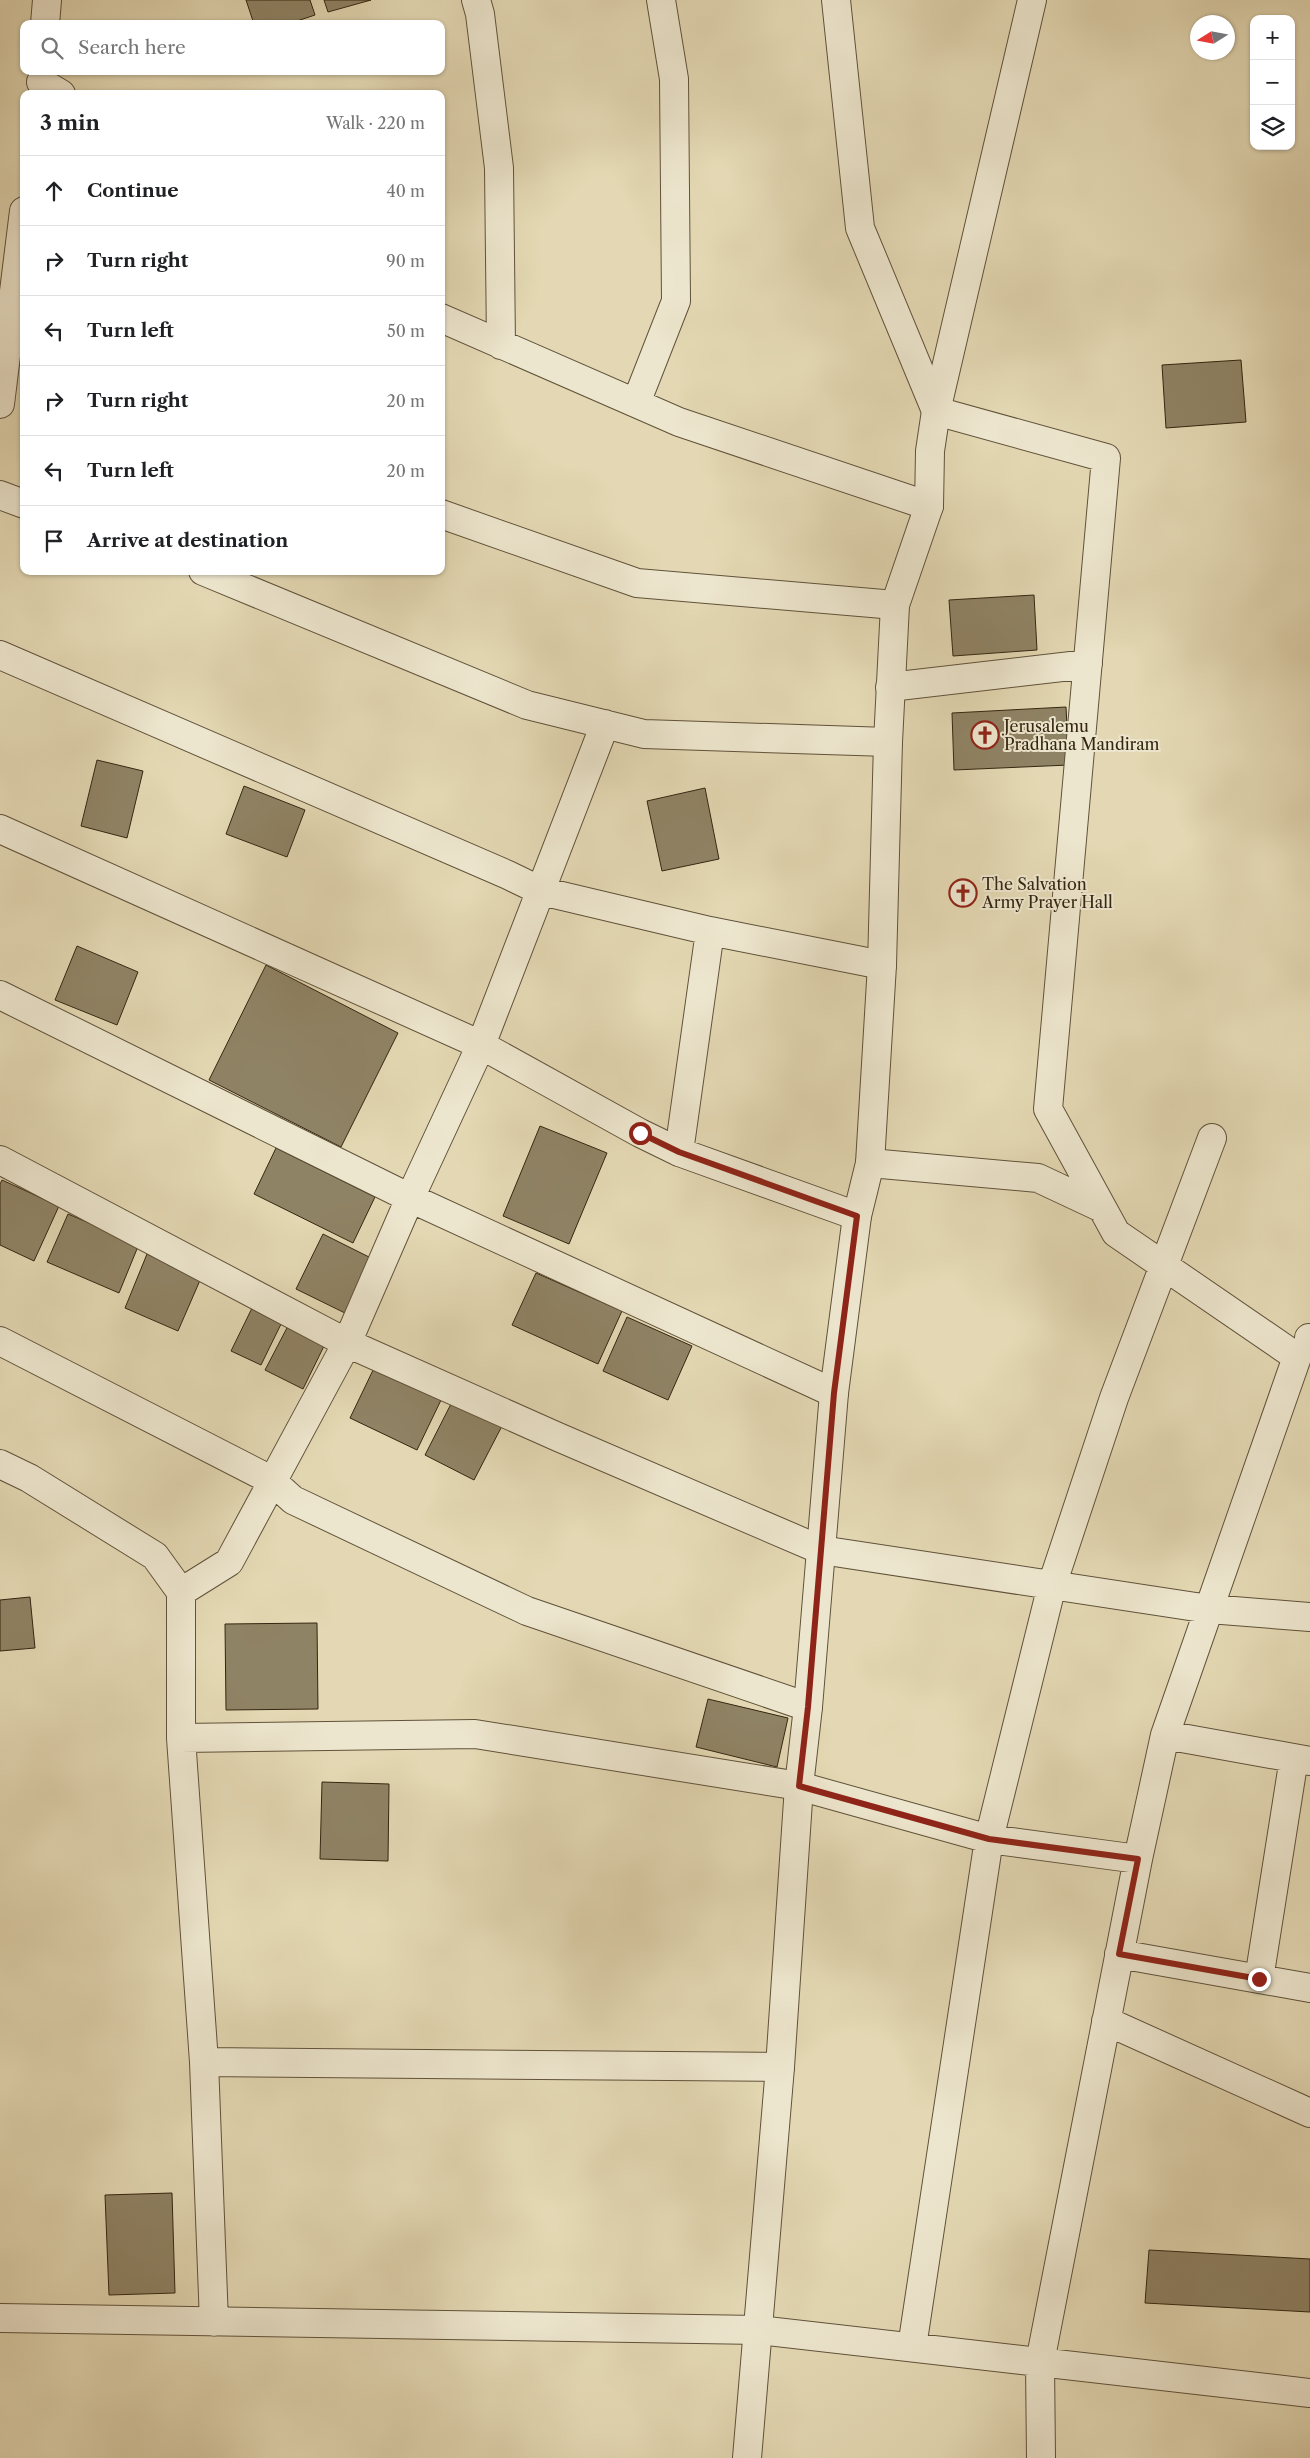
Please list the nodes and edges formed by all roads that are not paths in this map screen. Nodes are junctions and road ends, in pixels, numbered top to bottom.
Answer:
1 (47, 0) edge
2 (476, 0) edge
3 (661, 0) edge
4 (836, 0) edge
5 (1032, 0) edge
6 (45, 20) edge
7 (20, 272) edge
8 (445, 320) edge
9 (16, 332) edge
10 (501, 345) junction
11 (636, 403) junction
12 (0, 404) edge
13 (936, 411) junction
14 (0, 495) edge
15 (20, 502) edge
16 (929, 506) junction
17 (445, 515) edge
18 (213, 575) edge
19 (895, 605) junction
20 (0, 655) edge
21 (1088, 664) junction
22 (890, 687) junction
23 (605, 724) junction
24 (888, 742) junction
25 (0, 829) edge
26 (541, 891) junction
27 (710, 931) junction
28 (882, 965) junction
29 (0, 995) edge
30 (481, 1045) junction
31 (1212, 1138) dead end
32 (679, 1152) junction
33 (0, 1160) edge
34 (870, 1163) junction
35 (410, 1198) junction
36 (1102, 1208) junction
37 (857, 1216) junction
38 (1164, 1266) junction
39 (0, 1341) edge
40 (1307, 1342) edge
41 (347, 1343) junction
42 (834, 1393) junction
43 (0, 1464) edge
44 (272, 1480) junction
45 (822, 1550) junction
46 (1052, 1585) junction
47 (181, 1592) junction
48 (1209, 1609) junction
49 (1310, 1617) edge
50 (808, 1707) junction
51 (1165, 1735) junction
52 (181, 1738) junction
53 (1302, 1760) edge
54 (799, 1786) junction
55 (989, 1839) junction
56 (1138, 1859) junction
57 (1119, 1954) junction
58 (1259, 1979) junction
59 (1310, 1988) edge
60 (1106, 2021) junction
61 (204, 2062) junction
62 (780, 2067) junction
63 (1310, 2113) edge
64 (0, 2318) edge
65 (214, 2322) junction
66 (759, 2330) junction
67 (912, 2347) junction
68 (1040, 2362) junction
69 (1310, 2393) edge
70 (747, 2458) edge
71 (1041, 2458) edge

1 - 6 street
2 - 10 street
3 - 11 street
4 - 13 street
5 - 13 street
7 - 9 street
8 - 10 street
9 - 12 street
10 - 11 street
11 - 16 street
13 - 16 street
13 - 21 street
14 - 15 street
16 - 19 street
17 - 19 street
18 - 23 street
19 - 22 street
20 - 26 street
21 - 22 street
21 - 36 street
22 - 24 street
23 - 24 street
23 - 26 street
24 - 28 street
25 - 30 street
26 - 27 street
26 - 30 street
27 - 28 street
27 - 32 street
28 - 34 street
29 - 35 street
30 - 32 street
30 - 35 street
31 - 38 street
32 - 37 street
33 - 41 street
34 - 36 street
34 - 37 street
35 - 41 street
35 - 42 street
36 - 38 street
37 - 42 street
38 - 40 street
38 - 46 street
39 - 44 street
40 - 48 street
41 - 44 street
41 - 45 street
42 - 45 street
43 - 47 street
44 - 47 street
44 - 50 street
45 - 46 street
45 - 50 street
46 - 48 street
46 - 55 street
47 - 52 street
48 - 49 street
48 - 51 street
50 - 54 street
51 - 53 street
51 - 56 street
52 - 54 street
52 - 61 street
53 - 58 street
54 - 55 street
54 - 62 street
55 - 56 street
55 - 67 street
56 - 57 street
57 - 58 street
57 - 60 street
58 - 59 street
60 - 63 street
60 - 68 street
61 - 62 street
61 - 65 street
62 - 66 street
64 - 65 street
65 - 66 street
66 - 67 street
66 - 70 street
67 - 68 street
68 - 69 street
68 - 71 street

